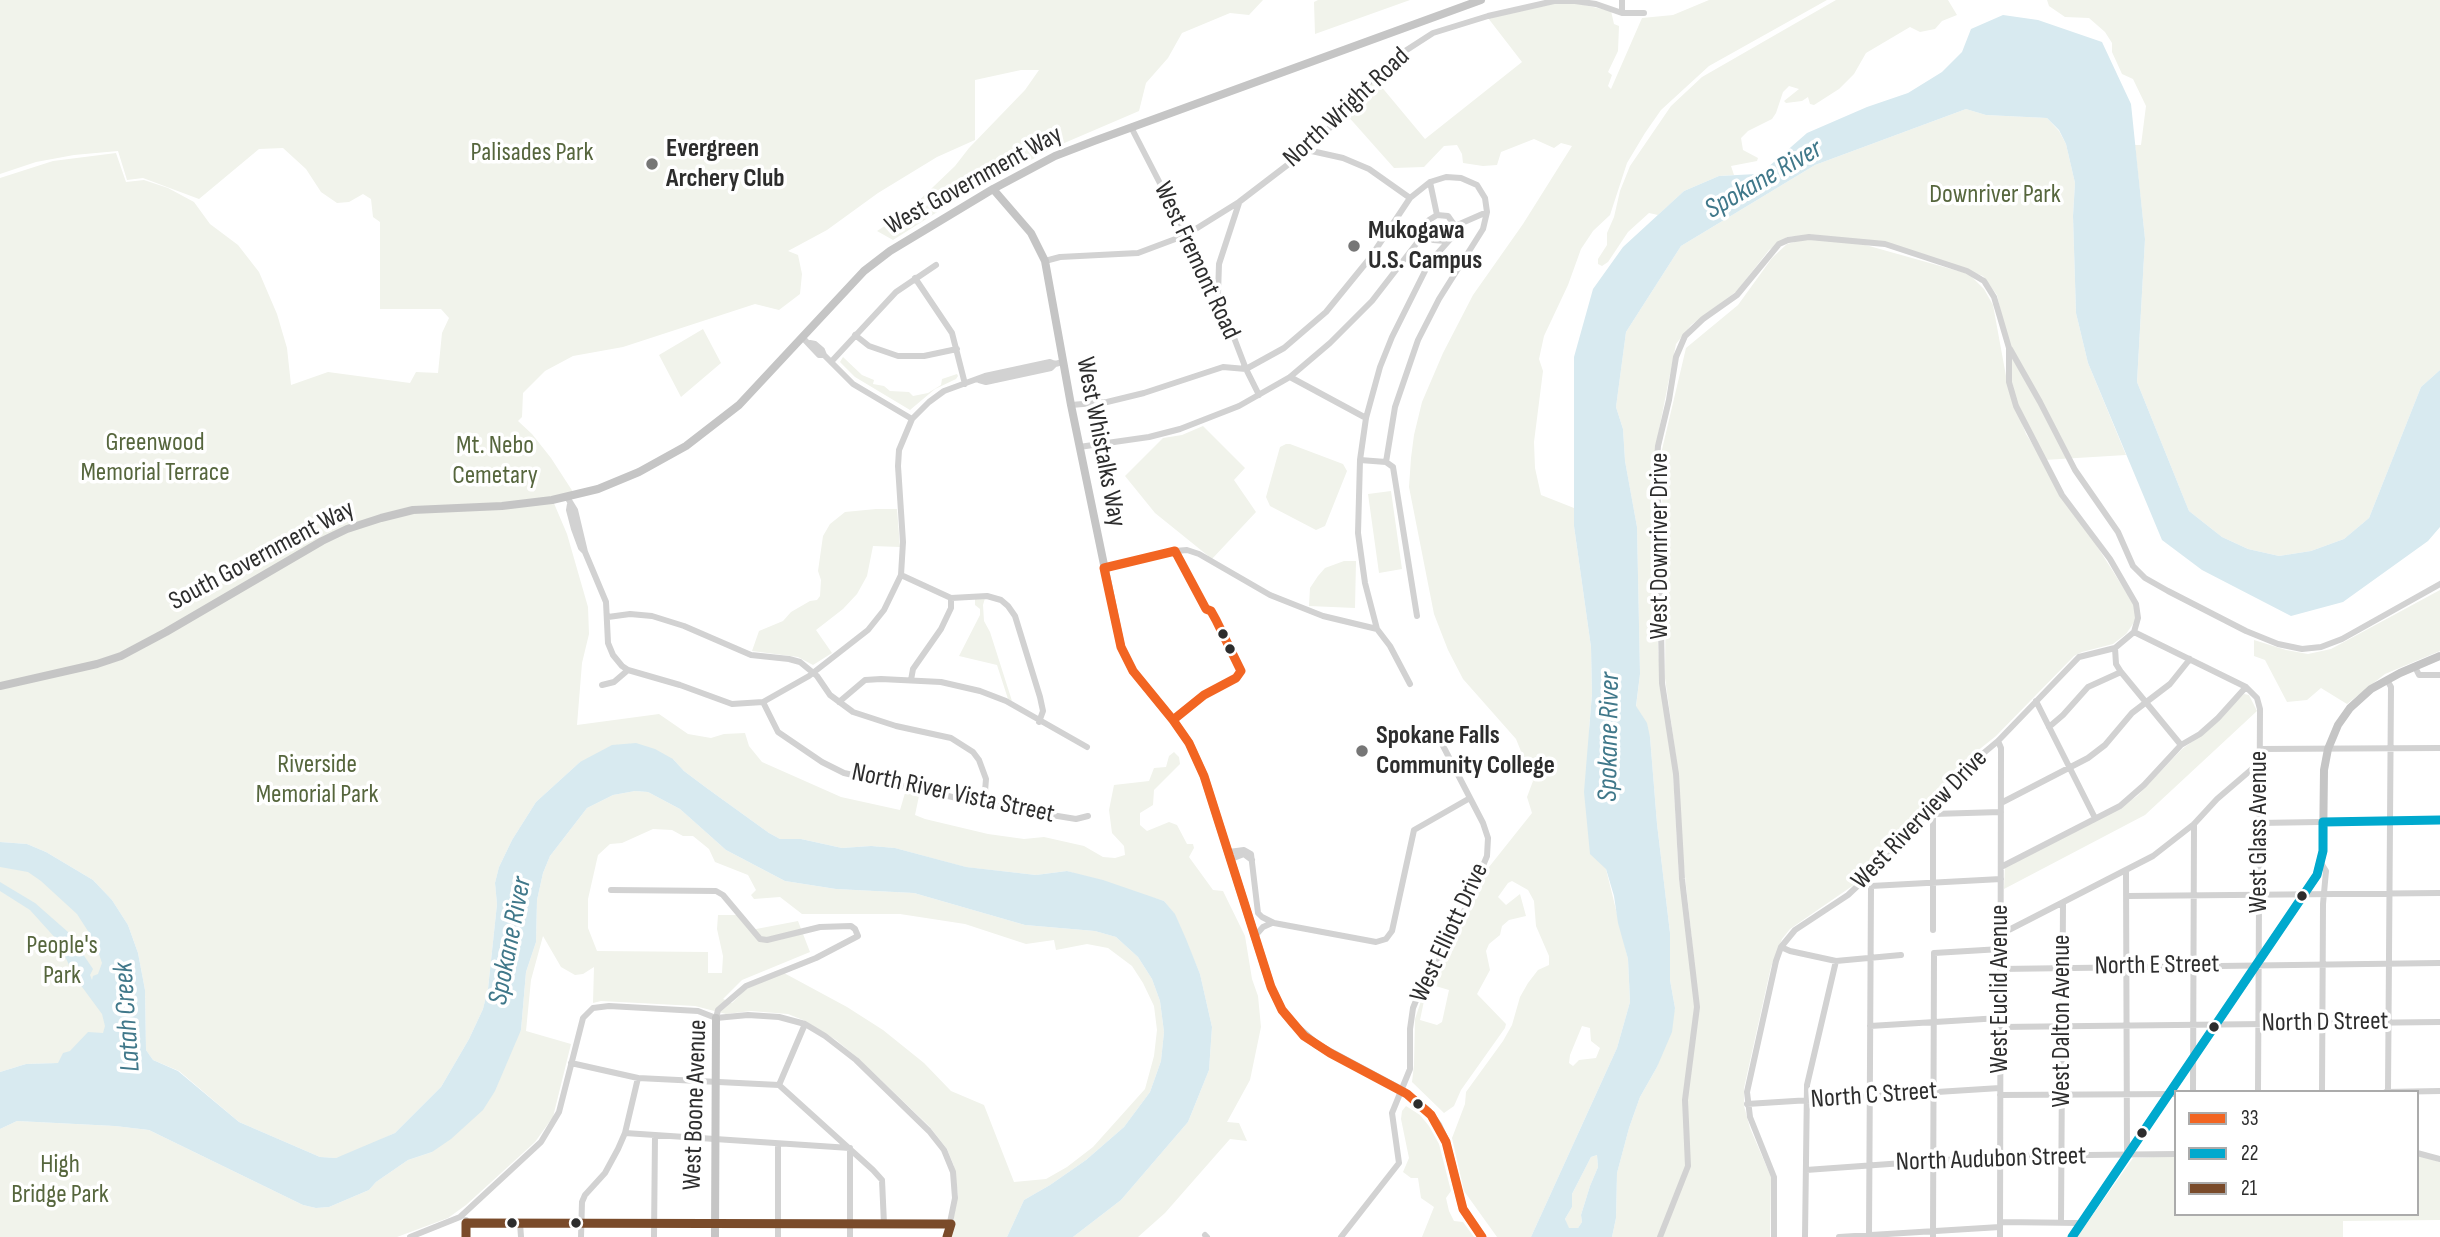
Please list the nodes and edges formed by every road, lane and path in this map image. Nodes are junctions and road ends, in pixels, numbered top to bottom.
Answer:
1 (1481, 0) edge
2 (1622, 0) edge
3 (1622, 13) junction
4 (1644, 13) dead end
5 (1131, 127) junction
6 (1307, 150) junction
7 (1009, 181) junction
8 (1430, 182) junction
9 (994, 191) junction
10 (1410, 198) junction
11 (972, 202) junction
12 (1239, 202) junction
13 (1010, 208) junction
14 (1487, 212) junction
15 (1437, 215) junction
16 (1455, 226) junction
17 (1426, 230) junction
18 (1186, 235) junction
19 (1446, 241) junction
20 (1045, 261) junction
21 (936, 265) dead end
22 (915, 278) junction
23 (1218, 296) junction
24 (855, 335) junction
25 (802, 337) junction
26 (2009, 348) junction
27 (957, 349) junction
28 (831, 362) junction
29 (1059, 363) junction
30 (1246, 369) junction
31 (2024, 375) junction
32 (1290, 377) junction
33 (2009, 382) junction
34 (965, 384) junction
35 (1259, 395) junction
36 (1071, 405) junction
37 (1366, 418) junction
38 (912, 419) junction
39 (1079, 447) junction
40 (1360, 460) junction
41 (1386, 462) junction
42 (552, 500) joint
43 (568, 501) junction
44 (1104, 568) junction
45 (901, 575) junction
46 (2440, 584) edge
47 (951, 598) junction
48 (1417, 616) dead end
49 (608, 617) junction
50 (1377, 629) junction
51 (2134, 632) junction
52 (2115, 648) junction
53 (2440, 656) edge
54 (2190, 659) junction
55 (2415, 667) junction
56 (628, 670) junction
57 (2122, 672) junction
58 (813, 673) junction
59 (2440, 675) edge
60 (911, 680) junction
61 (2387, 680) junction
62 (1410, 684) dead end
63 (601, 685) dead end
64 (0, 686) edge
65 (2246, 687) junction
66 (2036, 701) junction
67 (2146, 701) junction
68 (763, 702) junction
69 (839, 702) junction
70 (1039, 722) junction
71 (2049, 727) junction
72 (1998, 741) junction
73 (1441, 742) dead end
74 (2181, 745) junction
75 (1087, 747) dead end
76 (2440, 748) edge
77 (2260, 749) junction
78 (2328, 749) junction
79 (2390, 749) junction
80 (2260, 763) junction
81 (2070, 768) junction
82 (1471, 799) junction
83 (2001, 803) junction
84 (984, 804) junction
85 (1931, 812) junction
86 (2001, 812) junction
87 (1088, 816) dead end
88 (2095, 818) junction
89 (2440, 820) edge
90 (2323, 821) junction
91 (2390, 821) junction
92 (2259, 823) junction
93 (2194, 824) junction
94 (1230, 856) junction
95 (2322, 863) junction
96 (2001, 867) junction
97 (2126, 871) junction
98 (2001, 879) junction
99 (1864, 881) junction
100 (1933, 883) junction
101 (1871, 886) junction
102 (611, 890) dead end
103 (2440, 893) edge
104 (2305, 894) junction
105 (2324, 894) junction
106 (2390, 894) junction
107 (2195, 895) junction
108 (2259, 895) junction
109 (2128, 896) junction
110 (2063, 903) junction
111 (1274, 923) junction
112 (1933, 930) dead end
113 (2001, 934) junction
114 (1255, 936) junction
115 (1781, 947) junction
116 (2001, 949) junction
117 (1901, 955) dead end
118 (1871, 957) junction
119 (1836, 961) junction
120 (2389, 963) junction
121 (2440, 963) edge
122 (2258, 964) junction
123 (2194, 965) junction
124 (2322, 965) junction
125 (2063, 967) junction
126 (2127, 967) junction
127 (2000, 969) junction
128 (716, 1018) junction
129 (2000, 1018) junction
130 (1933, 1022) junction
131 (2440, 1022) edge
132 (2389, 1023) junction
133 (805, 1024) junction
134 (2194, 1024) junction
135 (2216, 1024) junction
136 (2258, 1024) junction
137 (2322, 1024) junction
138 (2128, 1025) junction
139 (1870, 1026) junction
140 (2062, 1026) junction
141 (2000, 1027) junction
142 (2194, 1057) junction
143 (571, 1063) junction
144 (638, 1078) junction
145 (716, 1081) junction
146 (779, 1084) junction
147 (2175, 1090) edge
148 (2193, 1090) edge
149 (2258, 1090) edge
150 (2322, 1090) edge
151 (2388, 1090) edge
152 (1403, 1091) junction
153 (2000, 1091) junction
154 (2419, 1091) edge
155 (2440, 1091) edge
156 (1933, 1092) junction
157 (2127, 1094) junction
158 (2173, 1094) edge
159 (2062, 1095) junction
160 (1869, 1097) junction
161 (1807, 1101) junction
162 (1747, 1104) junction
163 (625, 1133) junction
164 (655, 1135) junction
165 (715, 1139) junction
166 (778, 1144) junction
167 (850, 1148) junction
168 (2174, 1154) edge
169 (2419, 1154) edge
170 (2061, 1156) junction
171 (2127, 1156) junction
172 (2001, 1157) junction
173 (2440, 1159) edge
174 (1933, 1161) junction
175 (1870, 1166) junction
176 (1806, 1170) junction
177 (466, 1212) junction
178 (2061, 1222) junction
179 (466, 1223) junction
180 (520, 1223) junction
181 (582, 1223) junction
182 (654, 1223) junction
183 (715, 1223) junction
184 (850, 1223) junction
185 (2081, 1223) junction
186 (778, 1224) junction
187 (884, 1224) junction
188 (951, 1224) junction
189 (2001, 1224) junction
190 (1933, 1234) edge
191 (1869, 1236) edge
192 (410, 1237) edge
193 (466, 1237) edge
194 (521, 1237) edge
195 (581, 1237) edge
196 (654, 1237) edge
197 (715, 1237) edge
198 (778, 1237) edge
199 (850, 1237) edge
200 (947, 1237) edge
201 (1341, 1237) edge
202 (1482, 1237) edge
203 (1660, 1237) edge
204 (1774, 1237) edge
205 (1805, 1237) edge
206 (1839, 1237) edge
207 (2000, 1237) edge
208 (2072, 1237) edge

1 - 5 main road, West Government Way
2 - 3 street
3 - 4 street, North Wright Road
3 - 6 street, North Wright Road
5 - 7 main road, West Government Way
5 - 18 street, West Fremont Road
6 - 10 street
6 - 12 street, North Wright Road
7 - 9 main road, West Government Way
7 - 13 main road
8 - 10 street
8 - 14 street
8 - 15 street
9 - 11 main road, West Government Way
9 - 13 main road, West Whistalks Way
10 - 30 street
11 - 13 main road
11 - 25 main road, West Government Way
12 - 18 street, North Wright Road
12 - 23 street
13 - 20 main road, West Whistalks Way
14 - 16 street
14 - 41 street
15 - 16 street
15 - 17 street
16 - 19 street
17 - 19 street
17 - 32 street
18 - 20 street, North Wright Road
18 - 23 street, West Fremont Road
19 - 37 street
20 - 29 main road, West Whistalks Way
21 - 22 street
22 - 24 street
22 - 27 street
23 - 30 street, West Fremont Road
24 - 27 street
24 - 28 street
25 - 28 street
25 - 43 main road, West Government Way
26 - 31 street
26 - 33 street, West Downriver Drive
26 - 203 street, West Downriver Drive
27 - 34 street
28 - 38 street
29 - 34 street
29 - 36 main road, West Whistalks Way
30 - 35 street, West Fremont Road
30 - 36 street
31 - 33 street
31 - 46 street
32 - 35 street
32 - 37 street
33 - 51 street, West Downriver Drive
34 - 38 street
35 - 39 street
36 - 39 main road, West Whistalks Way
37 - 40 street
38 - 45 street
39 - 44 main road, West Whistalks Way
40 - 41 street
40 - 50 street
41 - 48 street
42 - 43 main road, West Government Way
42 - 64 main road, South Government Way
43 - 49 street
44 - 50 street
44 - 94 main road, West Whistalks Way
45 - 47 street
45 - 58 street
47 - 60 street
47 - 70 street
49 - 56 street
49 - 58 street
50 - 62 street
51 - 52 street
51 - 54 street
52 - 57 street
52 - 66 street, West Riverview Drive
53 - 55 main road
54 - 65 street
54 - 67 street
55 - 59 street
55 - 61 main road
56 - 63 street
56 - 68 street
57 - 67 street
57 - 71 street
58 - 68 street
58 - 69 street
60 - 69 street
60 - 70 street
61 - 78 main road
61 - 79 street
65 - 74 street
65 - 77 street, West Glass Avenue
66 - 71 street
66 - 72 street, West Riverview Drive
67 - 74 street
67 - 81 street
68 - 84 street, North River Vista Street
69 - 84 street
70 - 75 street
71 - 81 street
72 - 83 street, West Euclid Avenue
72 - 85 street, West Riverview Drive
73 - 82 street, West Elliott Drive
74 - 88 street
76 - 79 street
77 - 78 street
77 - 80 street, West Glass Avenue
78 - 79 street
78 - 90 main road
79 - 91 street
80 - 92 street, West Glass Avenue
80 - 93 street
81 - 83 street
81 - 88 street
82 - 111 street
82 - 152 street, West Elliott Drive
83 - 86 street, West Euclid Avenue
84 - 87 street, North River Vista Street
85 - 86 street
85 - 99 street, West Riverview Drive
85 - 100 street
86 - 96 street, West Euclid Avenue
88 - 96 street
89 - 91 street
90 - 91 street
90 - 92 street
90 - 95 main road
91 - 106 street
92 - 108 street, West Glass Avenue
93 - 97 street
93 - 107 street
94 - 111 street
94 - 114 main road, West Whistalks Way
95 - 104 main road
95 - 105 street
96 - 98 street, West Euclid Avenue
97 - 109 street
97 - 110 street
98 - 100 street
98 - 113 street, West Euclid Avenue
99 - 101 street
99 - 115 street, West Riverview Drive
100 - 101 street
100 - 112 street
101 - 118 street
102 - 128 street, West Boone Avenue
103 - 106 street
104 - 105 street
104 - 108 street
104 - 122 main road
105 - 106 street
105 - 124 street
106 - 120 street
107 - 108 street
107 - 109 street
107 - 123 street
108 - 122 street, West Glass Avenue
109 - 126 street
110 - 113 street
110 - 125 street, West Dalton Avenue
111 - 114 street
113 - 116 street, West Euclid Avenue
114 - 152 main road, West Whistalks Way
115 - 119 street
115 - 162 street, West Riverview Drive
116 - 127 street, West Euclid Avenue
116 - 130 street
117 - 118 street
118 - 119 street
118 - 139 street
119 - 161 street
120 - 121 street, North E Street
120 - 124 street, North E Street
120 - 132 street
122 - 123 street, North E Street
122 - 124 street, North E Street
122 - 135 main road
122 - 136 street, West Glass Avenue
123 - 126 street, North E Street
123 - 134 street
124 - 137 street
125 - 126 street, North E Street
125 - 127 street, North E Street
125 - 140 street, West Dalton Avenue
126 - 138 street
127 - 129 street, West Euclid Avenue
128 - 133 street
128 - 143 street
128 - 145 main road, West Boone Avenue
129 - 130 street
129 - 141 street, West Euclid Avenue
130 - 139 street
130 - 156 street
131 - 132 street, North D Street
132 - 137 street, North D Street
132 - 151 street
133 - 146 street
133 - 188 street
134 - 135 street, North D Street
134 - 138 street, North D Street
134 - 142 street
135 - 136 street, North D Street
135 - 142 main road
136 - 137 street, North D Street
136 - 149 street, West Glass Avenue
137 - 150 street
138 - 140 street, North D Street
138 - 157 street
139 - 160 street
140 - 141 street, North D Street
140 - 159 street, West Dalton Avenue
141 - 153 street, West Euclid Avenue
142 - 147 main road
142 - 148 street
143 - 144 street
143 - 177 street
144 - 145 street
144 - 163 street
145 - 146 street
145 - 165 main road, West Boone Avenue
146 - 167 street
152 - 201 street, West Elliott Drive
152 - 202 main road, West Whistalks Way
153 - 156 street, North C Street
153 - 159 street, North C Street
153 - 172 street, West Euclid Avenue
154 - 155 street
156 - 160 street, North C Street
156 - 174 street
157 - 158 street, North C Street
157 - 159 street, North C Street
157 - 171 street
158 - 171 main road
159 - 170 street, West Dalton Avenue
160 - 161 street, North C Street
160 - 175 street
161 - 162 street, North C Street
161 - 176 street
162 - 204 street, West Riverview Drive
163 - 164 street
163 - 181 street
164 - 165 street
164 - 182 street
165 - 166 street
165 - 183 main road, West Boone Avenue
166 - 167 street
166 - 186 street
167 - 184 street
167 - 187 street
168 - 171 street, North Audubon Street
169 - 173 street
170 - 171 street, North Audubon Street
170 - 172 street, North Audubon Street
170 - 178 street, West Dalton Avenue
171 - 185 main road
172 - 174 street, North Audubon Street
172 - 189 street, West Euclid Avenue
174 - 175 street, North Audubon Street
174 - 190 street
175 - 176 street, North Audubon Street
175 - 191 street
176 - 205 street
177 - 179 street
177 - 192 street
178 - 185 street
178 - 189 street
179 - 180 street
179 - 193 street
180 - 181 street
180 - 194 street
181 - 182 street
181 - 195 street
182 - 183 street
182 - 196 street
183 - 186 street
183 - 197 main road, West Boone Avenue
184 - 186 street
184 - 187 street
184 - 199 street
185 - 208 main road
186 - 198 street
187 - 188 street
188 - 200 street
189 - 190 street
189 - 207 street, West Euclid Avenue
190 - 191 street
191 - 206 street

